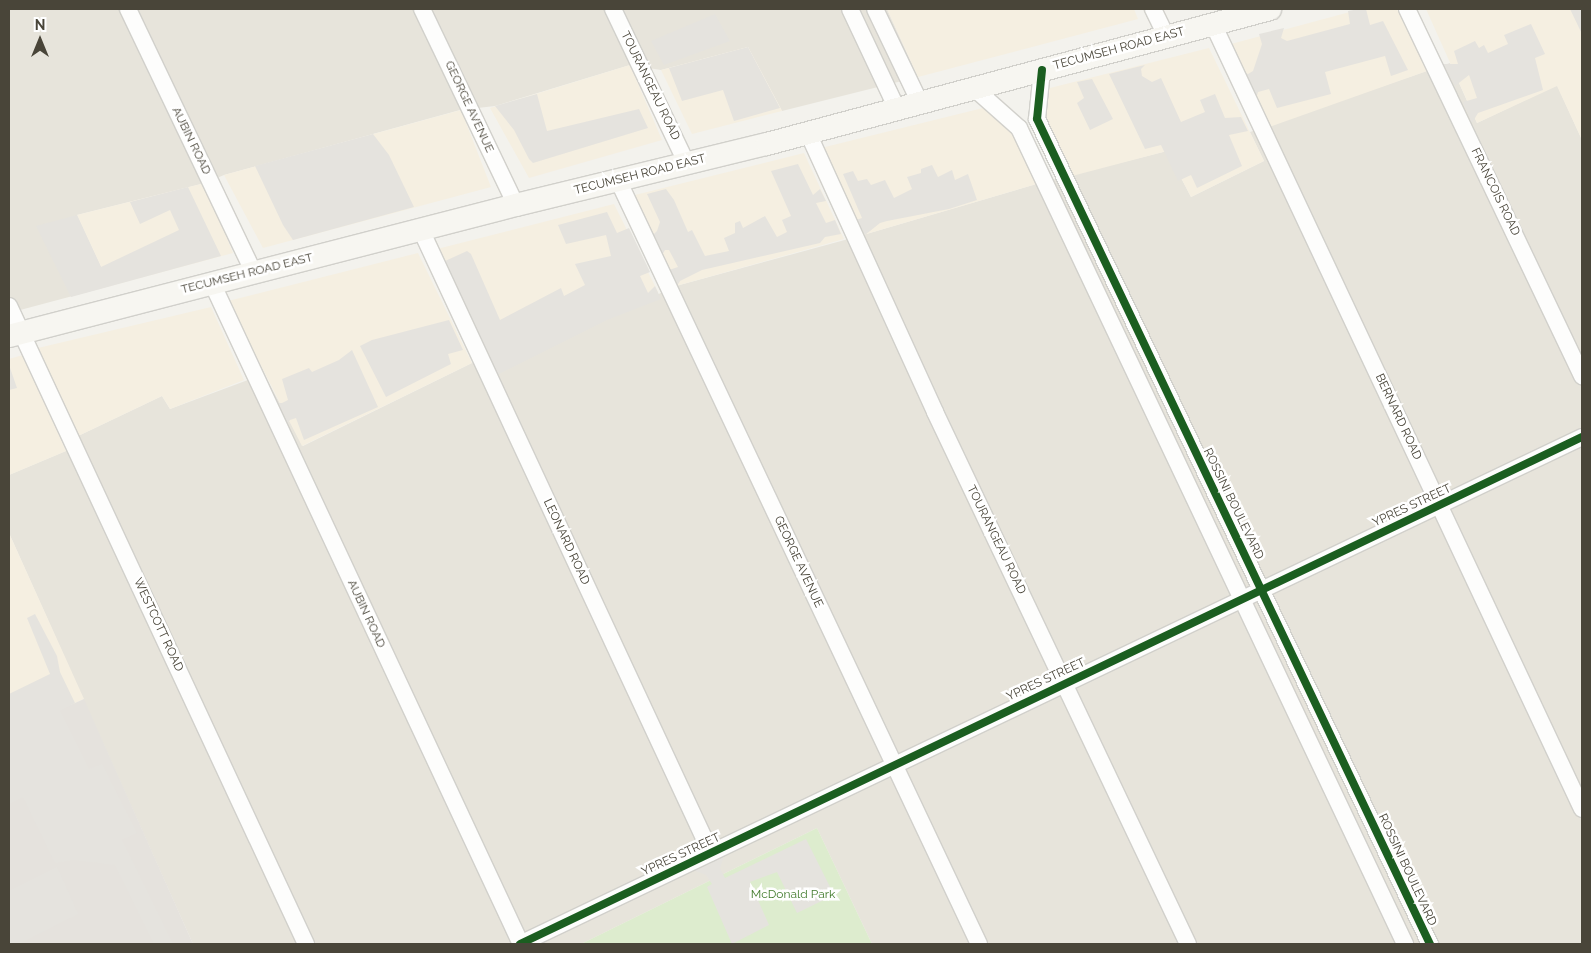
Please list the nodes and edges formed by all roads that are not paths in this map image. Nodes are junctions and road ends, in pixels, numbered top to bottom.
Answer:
1 (128, 9) edge
2 (422, 9) edge
3 (613, 9) edge
4 (850, 9) edge
5 (875, 9) edge
6 (1153, 9) edge
7 (1270, 9) edge
8 (1407, 9) edge
9 (1213, 24) junction
10 (1166, 36) junction
11 (1042, 70) junction
12 (974, 88) junction
13 (920, 103) junction
14 (897, 109) junction
15 (1037, 119) junction
16 (1019, 128) junction
17 (808, 133) junction
18 (687, 164) junction
19 (618, 180) junction
20 (516, 205) junction
21 (421, 230) junction
22 (254, 273) junction
23 (212, 284) junction
24 (9, 306) edge
25 (15, 334) edge
26 (1582, 376) edge
27 (1582, 437) edge
28 (1439, 505) junction
29 (1262, 590) junction
30 (1242, 599) junction
31 (1064, 683) junction
32 (894, 765) junction
33 (1582, 809) edge
34 (711, 853) junction
35 (306, 944) edge
36 (520, 944) edge
37 (979, 944) edge
38 (1188, 944) edge
39 (1405, 944) edge
40 (1430, 944) edge

1 - 22 street, AUBIN ROAD
2 - 20 street, GEORGE AVENUE
3 - 18 street, TOURANGEAU ROAD
4 - 14 street
5 - 13 street
6 - 10 street
7 - 9 main road, TECUMSEH ROAD EAST
8 - 26 street, FRANCOIS ROAD
9 - 10 main road, TECUMSEH ROAD EAST
9 - 28 street, BERNARD ROAD
10 - 11 main road, TECUMSEH ROAD EAST
11 - 12 main road, TECUMSEH ROAD EAST
11 - 15 street
12 - 13 main road, TECUMSEH ROAD EAST
12 - 16 street
13 - 14 main road, TECUMSEH ROAD EAST
14 - 17 main road, TECUMSEH ROAD EAST
15 - 16 street
15 - 29 street, ROSSINI BOULEVARD
16 - 30 street
17 - 18 main road, TECUMSEH ROAD EAST
17 - 31 street, TOURANGEAU ROAD
18 - 19 main road, TECUMSEH ROAD EAST
19 - 20 main road, TECUMSEH ROAD EAST
19 - 32 street, GEORGE AVENUE
20 - 21 main road, TECUMSEH ROAD EAST
21 - 22 main road, TECUMSEH ROAD EAST
21 - 34 street, LEONARD ROAD
22 - 23 main road, TECUMSEH ROAD EAST
23 - 25 main road, TECUMSEH ROAD EAST
23 - 36 street, AUBIN ROAD
24 - 25 street, WESTCOTT ROAD
25 - 35 street, WESTCOTT ROAD
27 - 28 street, YPRES STREET
28 - 29 street, YPRES STREET
28 - 33 street, BERNARD ROAD
29 - 30 street, YPRES STREET
29 - 40 street, ROSSINI BOULEVARD
30 - 31 street, YPRES STREET
30 - 39 street
31 - 32 street, YPRES STREET
31 - 38 street, TOURANGEAU ROAD
32 - 34 street, YPRES STREET
32 - 37 street, GEORGE AVENUE
34 - 36 street, YPRES STREET

